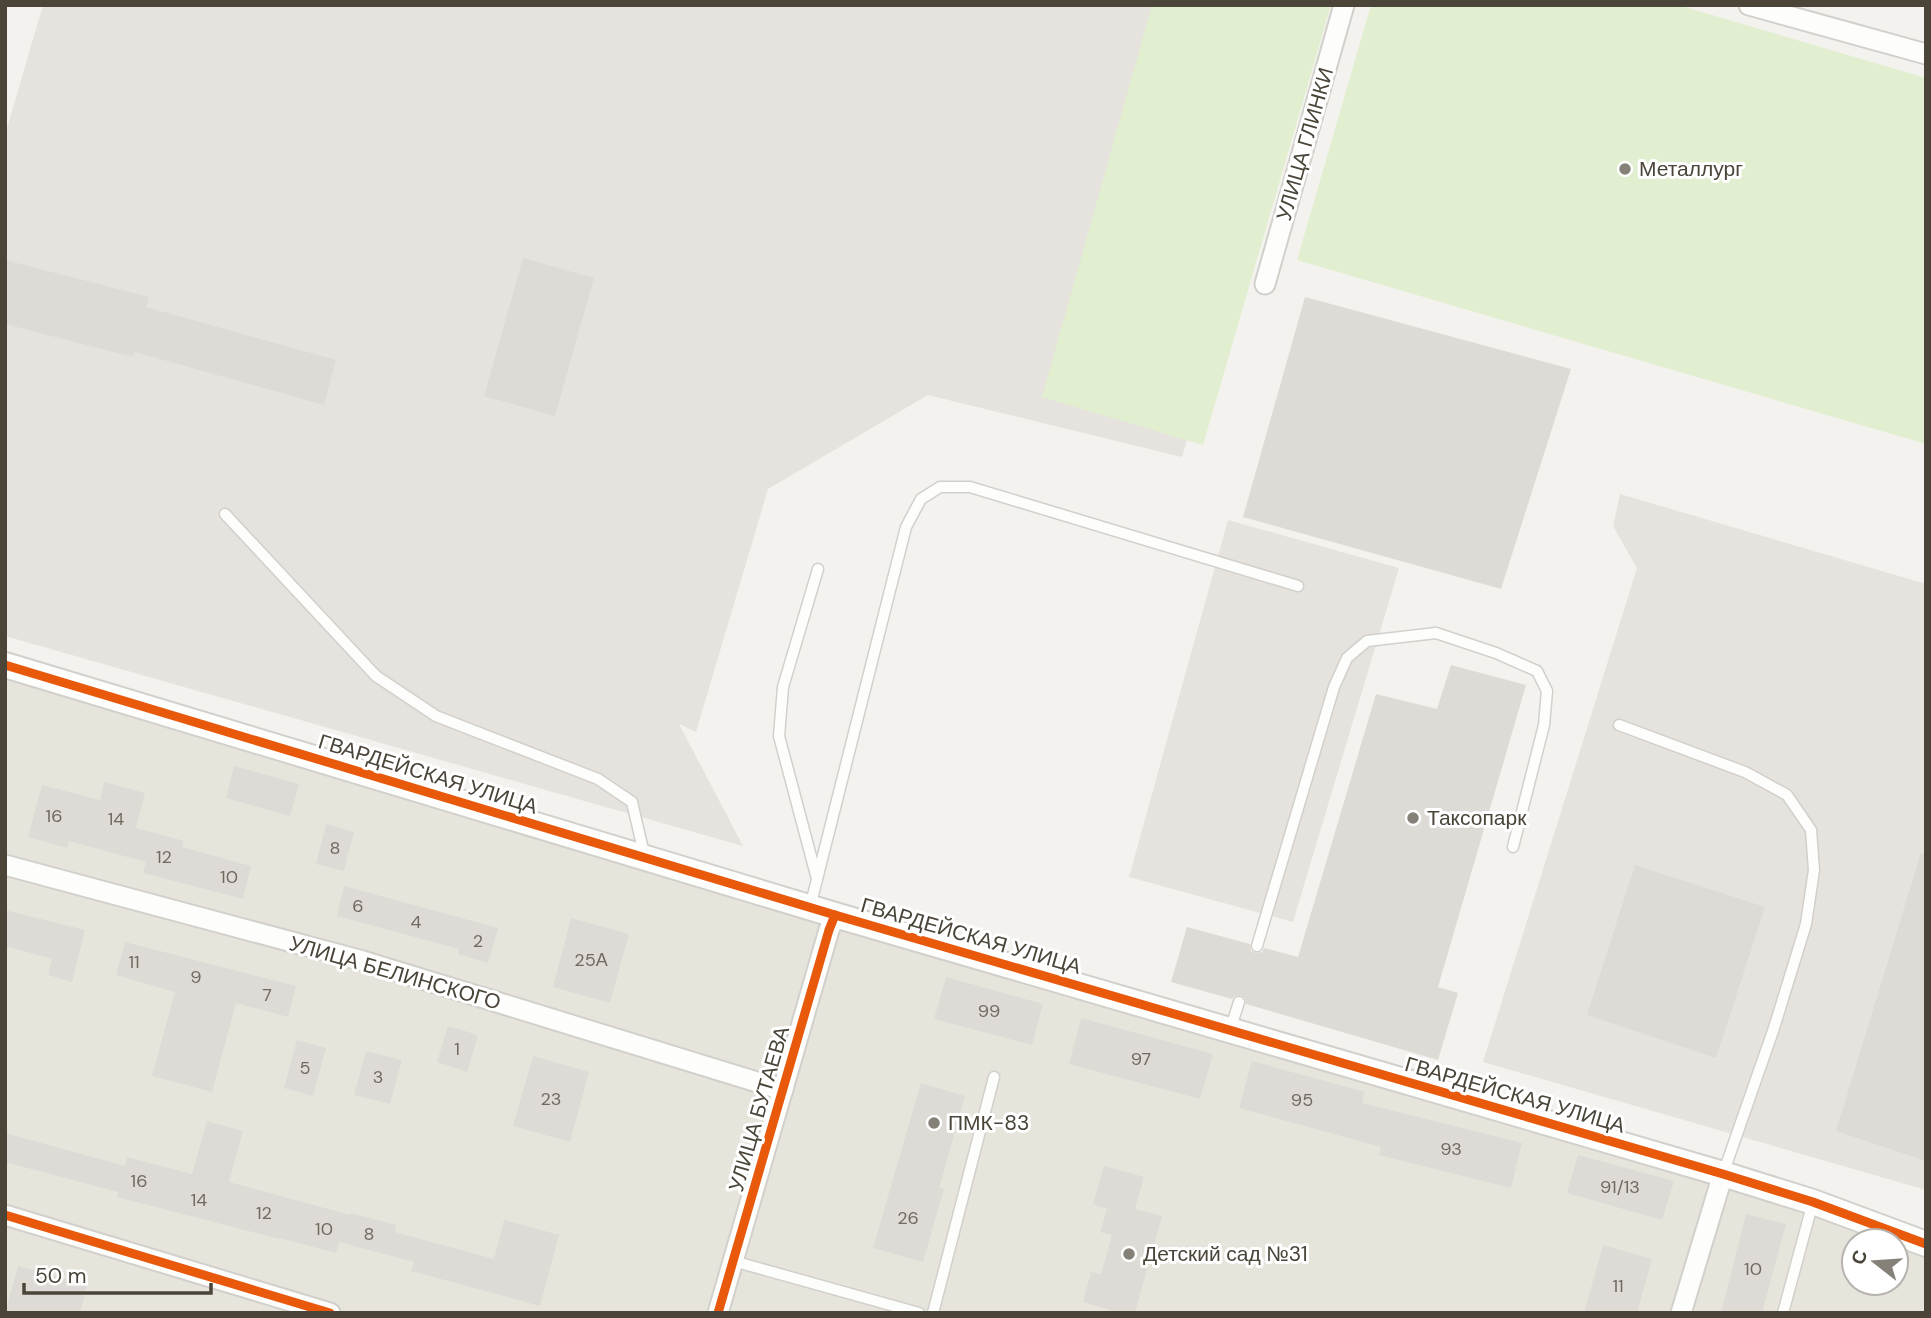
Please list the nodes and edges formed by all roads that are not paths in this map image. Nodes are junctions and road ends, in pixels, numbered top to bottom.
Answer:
1 (1344, 5) edge
2 (1749, 5) edge
3 (1926, 54) edge
4 (1265, 284) dead end
5 (225, 514) dead end
6 (818, 569) dead end
7 (1298, 586) dead end
8 (5, 665) edge
9 (1619, 725) dead end
10 (1513, 848) dead end
11 (645, 858) junction
12 (5, 865) edge
13 (817, 879) junction
14 (810, 907) junction
15 (835, 915) junction
16 (1256, 946) dead end
17 (1240, 1002) dead end
18 (1230, 1030) junction
19 (994, 1077) dead end
20 (783, 1090) junction
21 (1723, 1174) junction
22 (1813, 1202) junction
23 (5, 1215) edge
24 (1926, 1244) edge
25 (733, 1261) junction
26 (330, 1313) edge
27 (718, 1313) edge
28 (919, 1313) edge
29 (933, 1313) edge
30 (1681, 1313) edge
31 (1783, 1313) edge

1 - 4 street, УЛИЦА ГЛИНКИ
2 - 3 street
5 - 11 lane
6 - 13 lane
7 - 13 lane
8 - 11 street, ГВАРДЕЙСКАЯ УЛИЦА
9 - 21 lane
10 - 16 lane
11 - 14 street, ГВАРДЕЙСКАЯ УЛИЦА
12 - 20 street, УЛИЦА БЕЛИНСКОГО
13 - 14 lane
14 - 15 street, ГВАРДЕЙСКАЯ УЛИЦА
15 - 18 street, ГВАРДЕЙСКАЯ УЛИЦА
15 - 20 street, УЛИЦА БУТАЕВА
17 - 18 lane
18 - 21 street, ГВАРДЕЙСКАЯ УЛИЦА
19 - 29 lane
20 - 25 street, УЛИЦА БУТАЕВА
21 - 22 street, ГВАРДЕЙСКАЯ УЛИЦА
21 - 30 street
22 - 24 street, ГВАРДЕЙСКАЯ УЛИЦА
22 - 31 lane
23 - 26 street
25 - 27 street, УЛИЦА БУТАЕВА
25 - 28 lane

